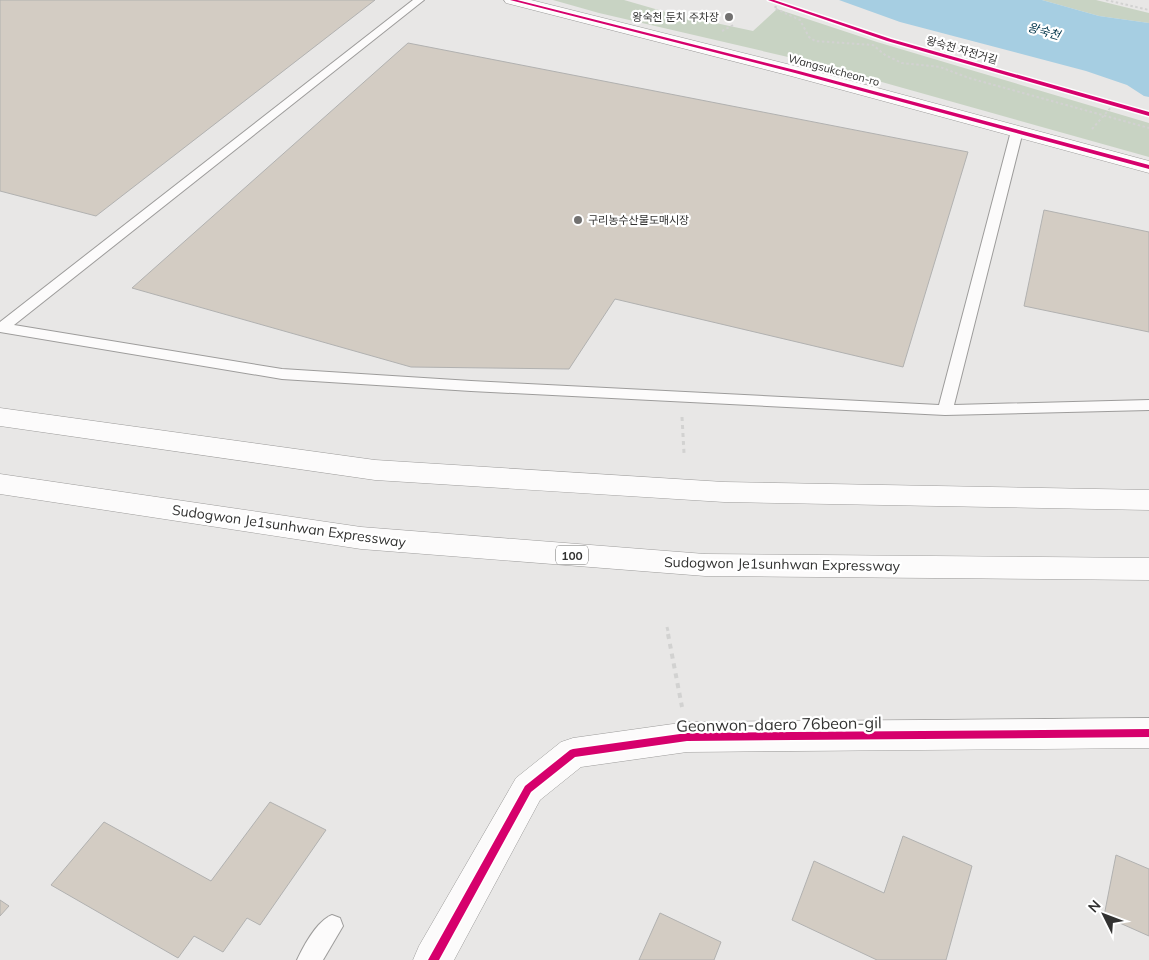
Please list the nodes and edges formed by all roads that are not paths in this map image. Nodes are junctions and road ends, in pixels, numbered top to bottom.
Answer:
1 (419, 0) edge
2 (512, 0) edge
3 (1016, 131) junction
4 (1149, 167) edge
5 (1, 328) edge
6 (1149, 405) edge
7 (945, 410) junction
8 (0, 417) edge
9 (0, 484) edge
10 (1149, 500) edge
11 (1149, 569) edge
12 (1149, 733) edge
13 (332, 926) dead end
14 (309, 960) edge
15 (433, 960) edge

1 - 5 lane
2 - 3 main road, Wangsukcheon-ro
3 - 4 main road, Wangsukcheon-ro
3 - 7 lane
5 - 7 lane
6 - 7 lane
8 - 10 main road
9 - 11 main road, Sudogwon Je1sunhwan Expressway / 100
12 - 15 main road, Geonwon-daero 76beon-gil
13 - 14 lane

